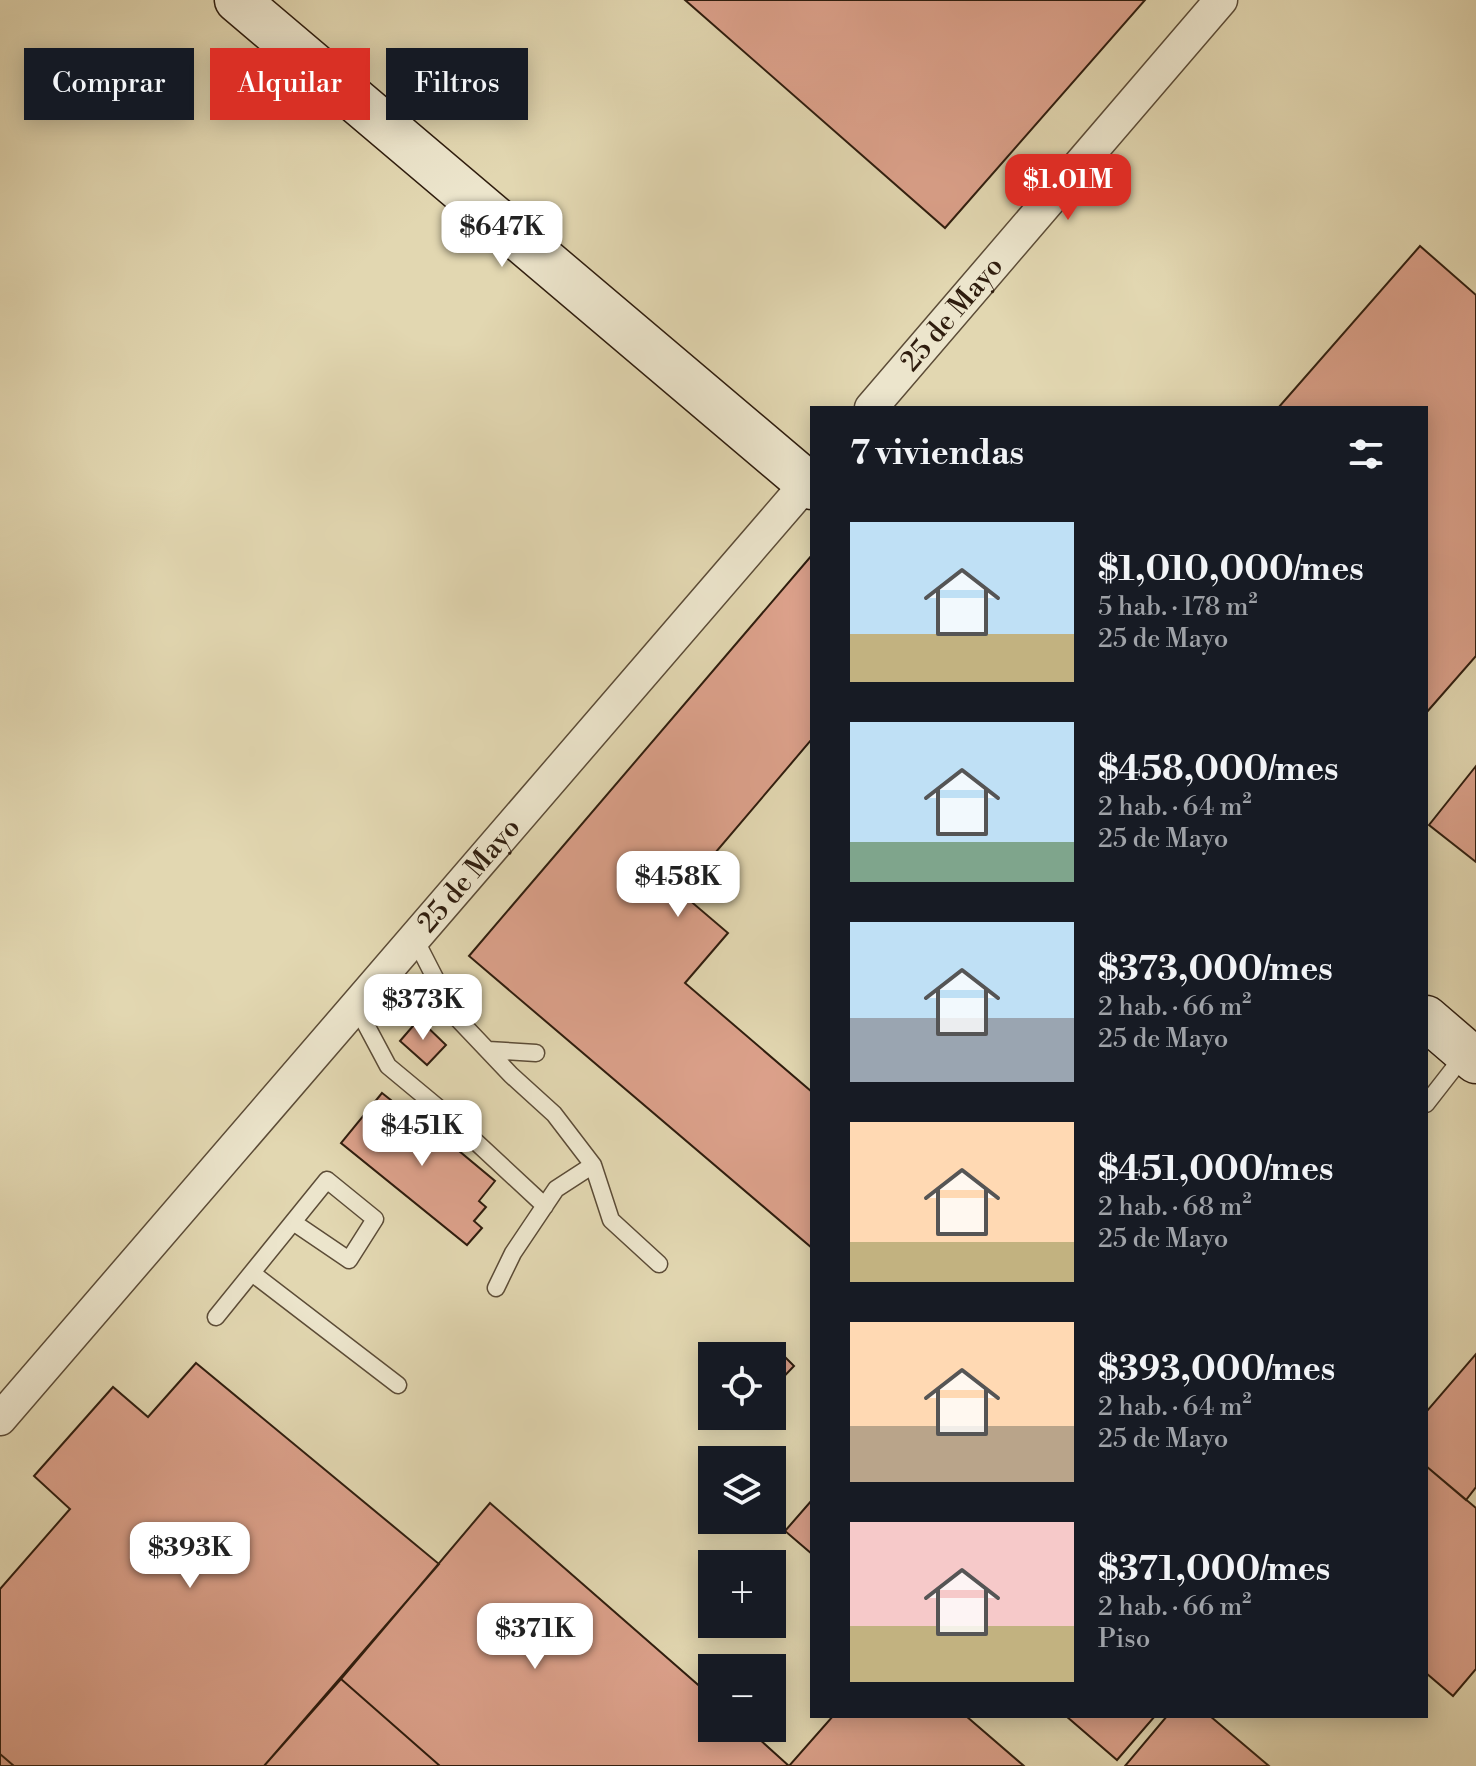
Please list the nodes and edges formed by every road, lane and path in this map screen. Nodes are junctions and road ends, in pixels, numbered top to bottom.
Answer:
1 (237, 0) edge
2 (1221, 0) edge
3 (873, 406) edge
4 (810, 483) edge
5 (415, 939) junction
6 (356, 1006) junction
7 (1428, 1020) edge
8 (488, 1050) junction
9 (536, 1053) dead end
10 (1471, 1057) edge
11 (1428, 1102) edge
12 (593, 1165) junction
13 (545, 1206) junction
14 (293, 1222) junction
15 (659, 1264) dead end
16 (252, 1273) junction
17 (496, 1288) dead end
18 (216, 1317) dead end
19 (398, 1385) dead end
20 (0, 1419) edge

1 - 4 street
2 - 3 street, 25 de Mayo
4 - 5 street, 25 de Mayo
5 - 6 street, 25 de Mayo
5 - 8 lane
6 - 13 lane
6 - 20 street, 25 de Mayo
7 - 10 street
8 - 9 lane
8 - 12 lane
10 - 11 lane
12 - 13 lane
12 - 15 lane
13 - 17 lane
14 - 14 lane
14 - 16 lane
16 - 18 lane
16 - 19 lane

